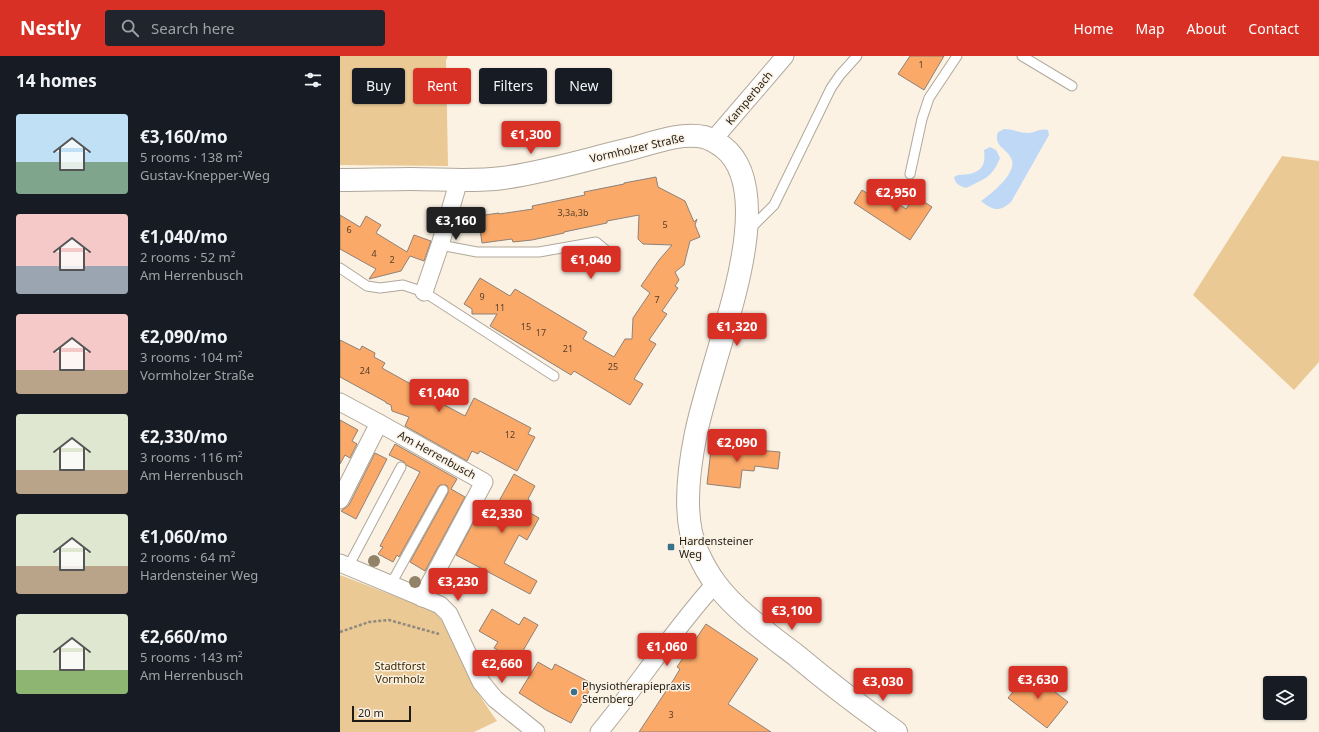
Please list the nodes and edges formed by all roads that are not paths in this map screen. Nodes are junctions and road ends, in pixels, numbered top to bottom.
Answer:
1 (785, 56) edge
2 (857, 56) edge
3 (957, 56) edge
4 (1022, 56) edge
5 (1072, 86) dead end
6 (714, 140) junction
7 (910, 174) dead end
8 (340, 180) edge
9 (459, 180) junction
10 (746, 233) junction
11 (440, 245) junction
12 (613, 256) dead end
13 (340, 268) edge
14 (424, 292) junction
15 (554, 376) dead end
16 (340, 402) edge
17 (379, 423) junction
18 (401, 467) dead end
19 (443, 490) dead end
20 (340, 500) edge
21 (344, 565) edge
22 (391, 584) junction
23 (715, 584) junction
24 (422, 598) junction
25 (536, 732) edge
26 (599, 732) edge
27 (896, 732) edge

1 - 6 street, Kamperbach
2 - 10 lane
3 - 7 lane
4 - 5 lane
6 - 9 main road, Vormholzer Straße
6 - 10 main road
8 - 9 main road, Vormholzer Straße
9 - 11 street
10 - 23 main road
11 - 12 lane
11 - 14 street
13 - 14 lane
14 - 15 lane
16 - 17 street, Am Herrenbusch
17 - 20 street
17 - 24 street, Am Herrenbusch
18 - 21 lane
19 - 22 lane
21 - 22 street
22 - 24 street
23 - 26 street
23 - 27 main road
24 - 25 street

